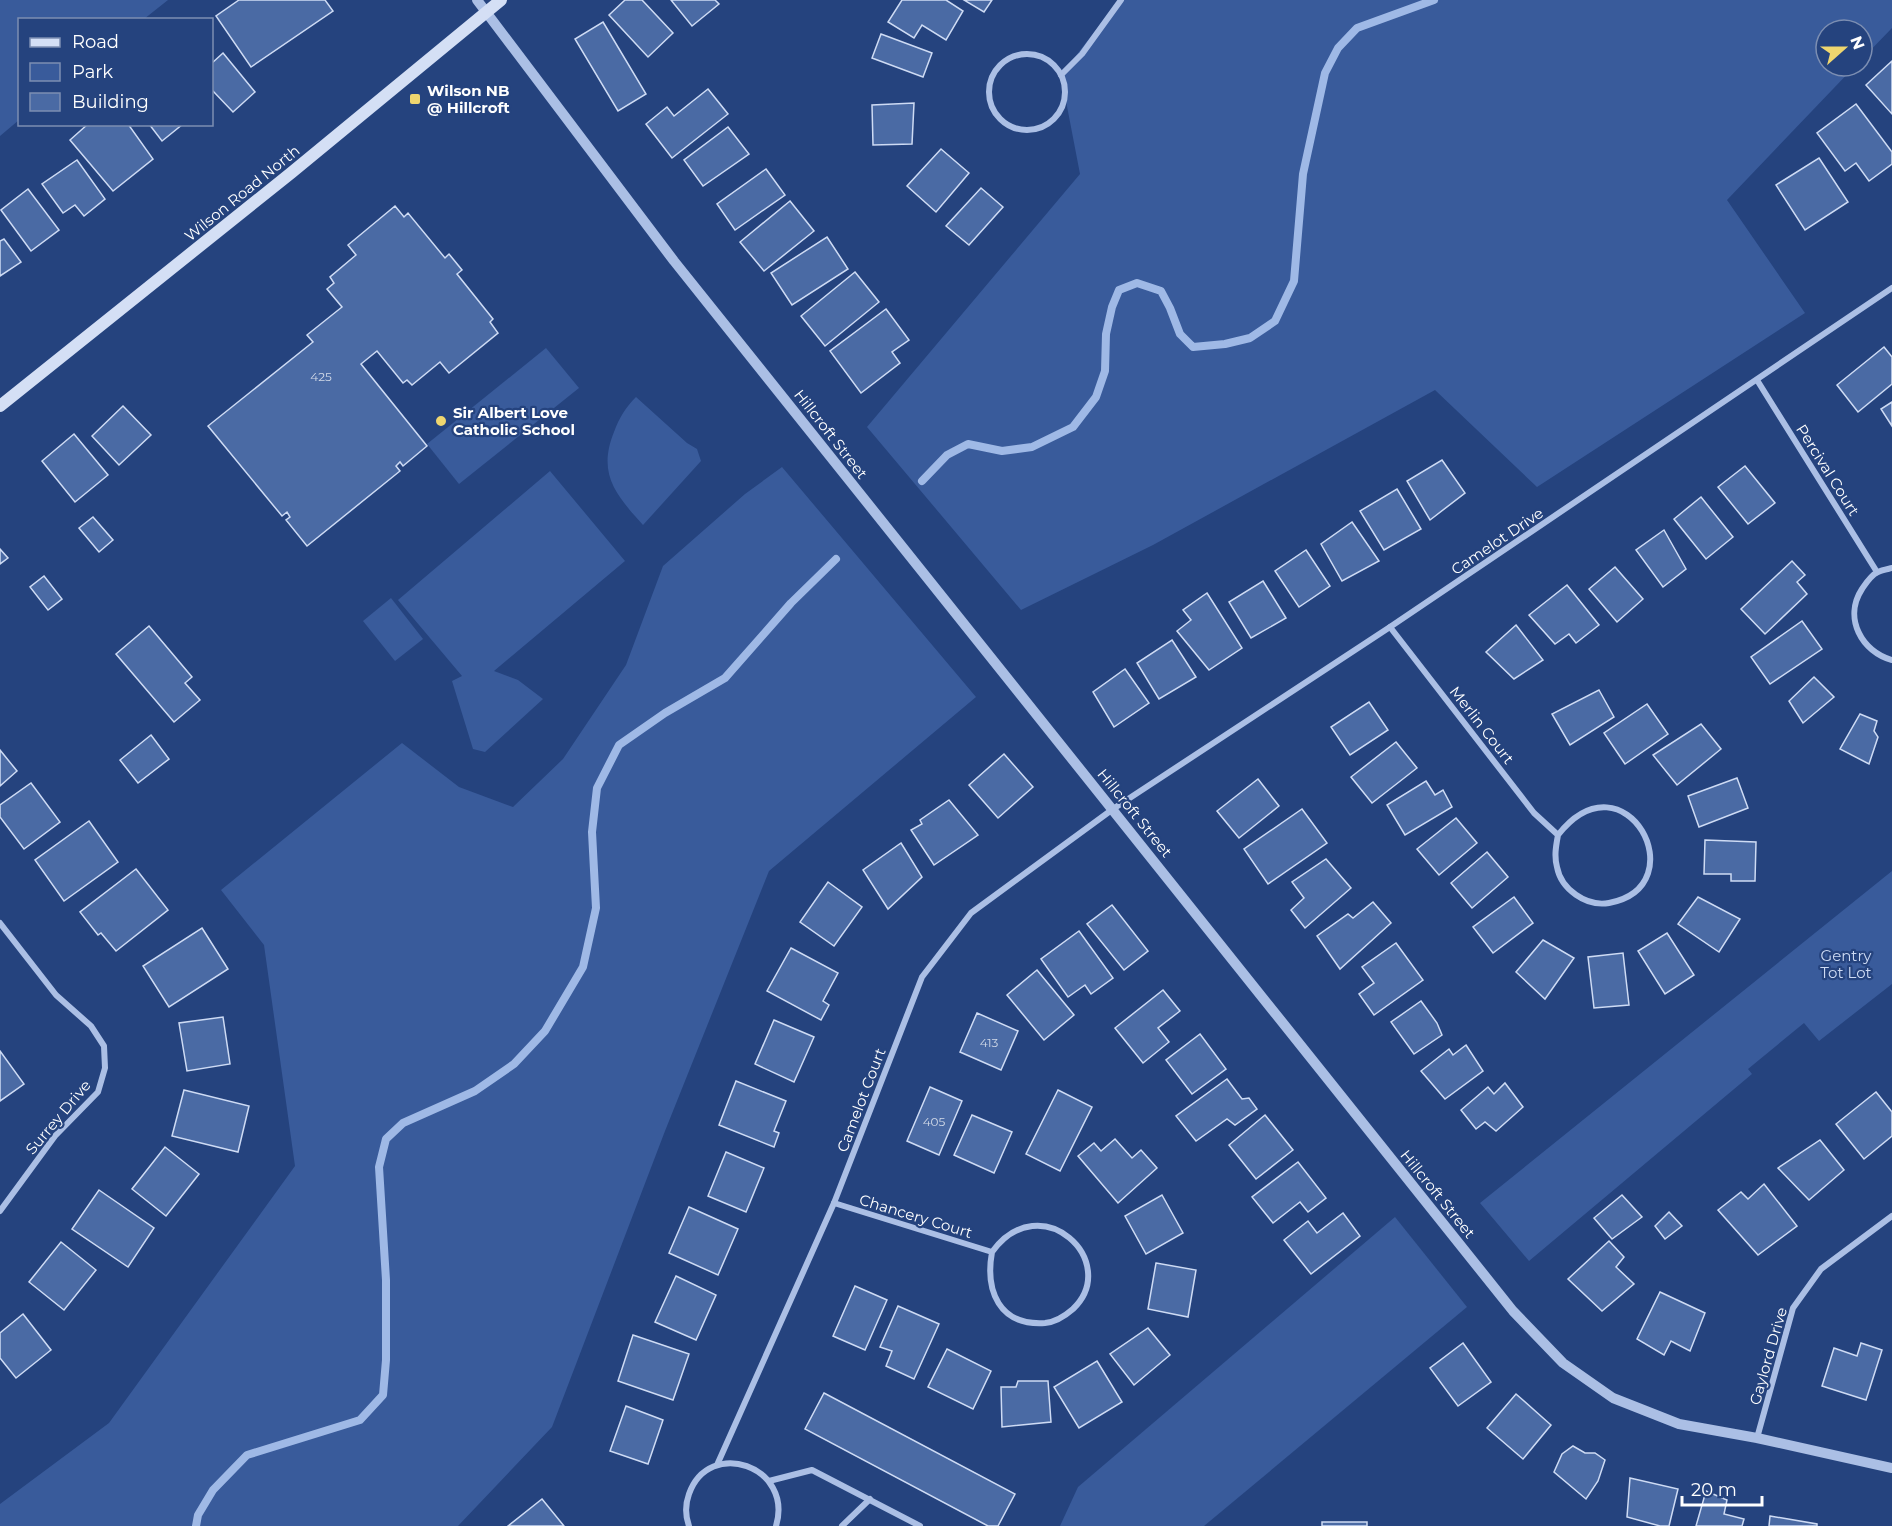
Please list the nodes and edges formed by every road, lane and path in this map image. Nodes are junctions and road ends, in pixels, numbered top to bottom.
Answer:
1 (477, 0) edge
2 (501, 0) edge
3 (1121, 0) edge
4 (486, 12) junction
5 (1061, 75) junction
6 (1892, 288) edge
7 (1757, 380) junction
8 (0, 406) edge
9 (1892, 568) edge
10 (1877, 572) junction
11 (1390, 627) junction
12 (1892, 660) edge
13 (1113, 809) junction
14 (1558, 835) junction
15 (0, 923) edge
16 (834, 1203) junction
17 (0, 1211) edge
18 (1892, 1216) edge
19 (992, 1252) junction
20 (1757, 1438) junction
21 (717, 1465) junction
22 (1892, 1468) edge
23 (769, 1480) junction
24 (870, 1499) junction
25 (689, 1526) edge
26 (776, 1526) edge
27 (842, 1526) edge
28 (920, 1526) edge

1 - 4 street, Hillcroft Street
2 - 4 main road, Wilson Road North
3 - 5 street
4 - 8 main road, Wilson Road North
4 - 13 street, Hillcroft Street
5 - 5 street
6 - 7 street, Camelot Drive
7 - 10 street, Percival Court
7 - 11 street, Camelot Drive
9 - 10 street
10 - 12 street
11 - 13 street, Camelot Drive
11 - 14 street, Merlin Court
13 - 16 street, Camelot Court
13 - 20 street, Hillcroft Street
14 - 14 street
15 - 17 street, Surrey Drive
16 - 19 street, Chancery Court
16 - 21 street, Camelot Court
18 - 20 street, Gaylord Drive
19 - 19 street
20 - 22 street, Hillcroft Street
21 - 23 street
21 - 25 street
23 - 24 street
23 - 26 street
24 - 27 street
24 - 28 street

